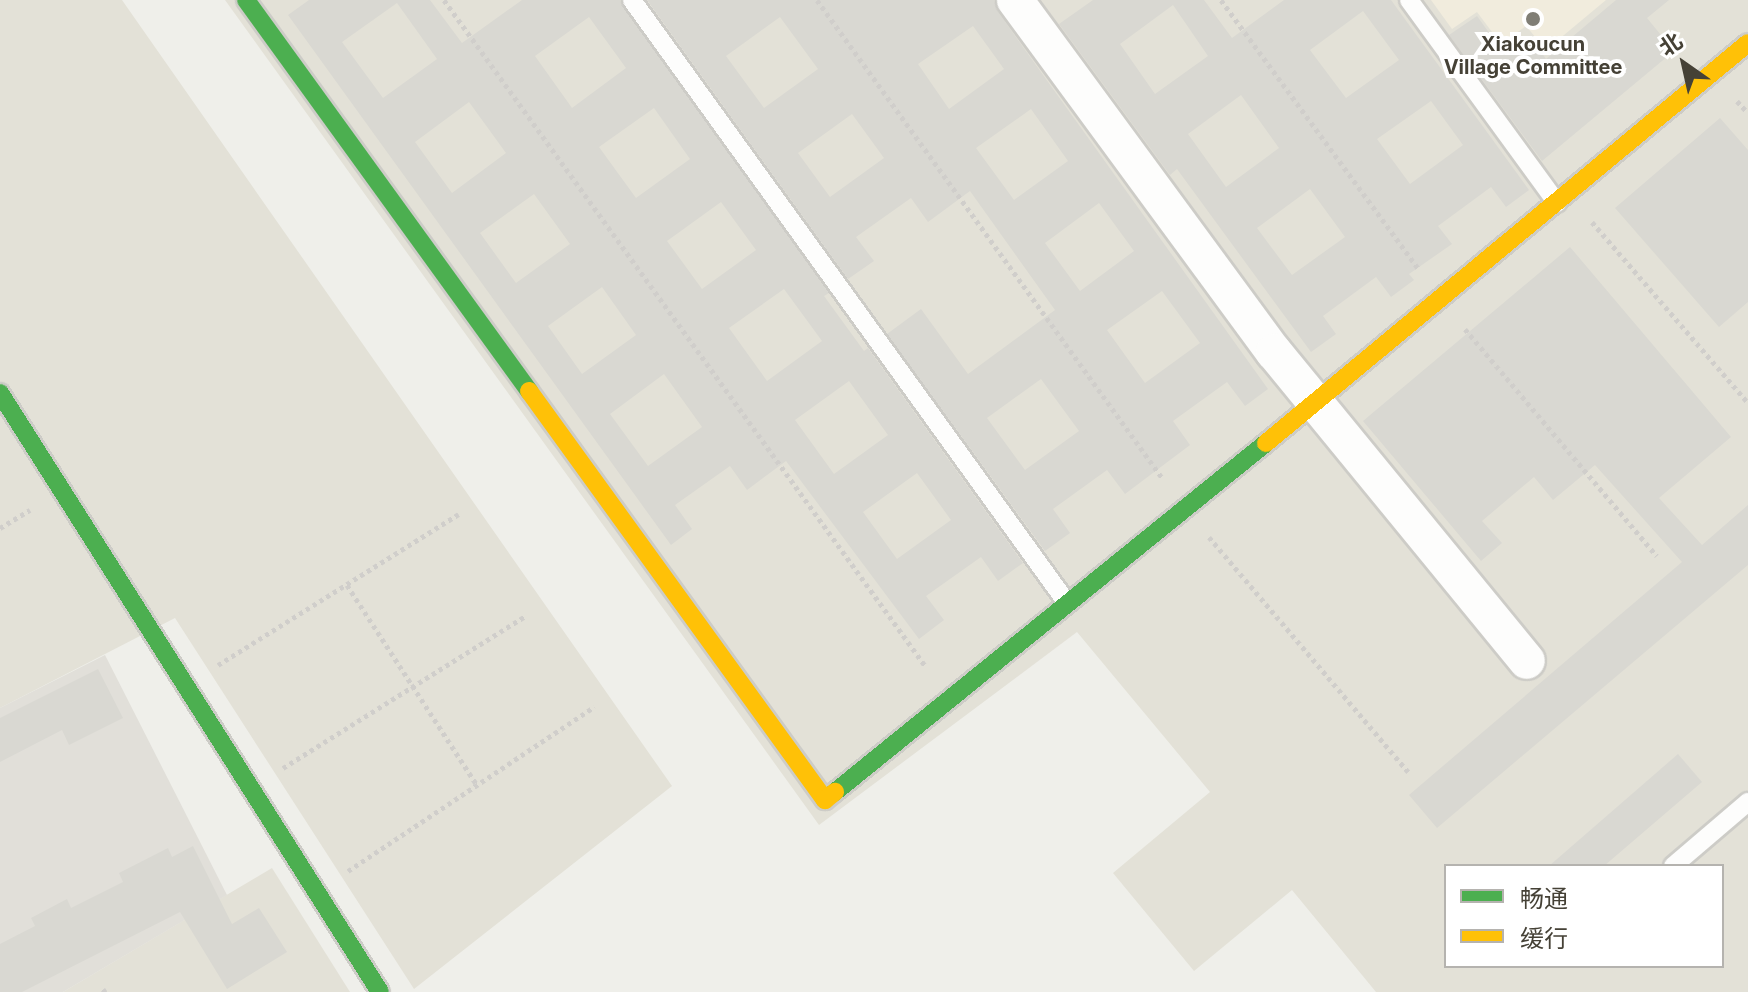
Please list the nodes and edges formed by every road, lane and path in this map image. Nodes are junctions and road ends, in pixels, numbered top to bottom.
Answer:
1 (246, 0) edge
2 (444, 0) edge
3 (632, 0) edge
4 (817, 0) edge
5 (1015, 0) edge
6 (1221, 0) edge
7 (1409, 0) edge
8 (1748, 43) edge
9 (1562, 199) junction
10 (1441, 300) junction
11 (0, 393) edge
12 (1315, 403) junction
13 (1748, 403) edge
14 (1185, 509) junction
15 (459, 514) dead end
16 (1657, 556) dead end
17 (347, 584) junction
18 (1067, 603) junction
19 (525, 616) dead end
20 (1527, 661) dead end
21 (187, 685) junction
22 (413, 686) junction
23 (949, 699) junction
24 (594, 707) dead end
25 (1408, 772) dead end
26 (477, 785) junction
27 (251, 787) junction
28 (1748, 802) edge
29 (1675, 864) edge
30 (317, 891) junction
31 (372, 989) edge

1 - 23 street
2 - 23 path
3 - 18 lane
4 - 14 path
5 - 12 street
6 - 10 path
7 - 9 lane
8 - 9 street
9 - 10 street
9 - 13 path
10 - 12 street
10 - 16 path
11 - 21 street
12 - 14 street
12 - 20 street
14 - 18 street
14 - 25 path
15 - 17 path
17 - 21 path
17 - 22 path
18 - 23 street
19 - 22 path
21 - 27 street
22 - 26 path
22 - 27 path
24 - 26 path
26 - 30 path
27 - 30 street
28 - 29 lane
30 - 31 street

